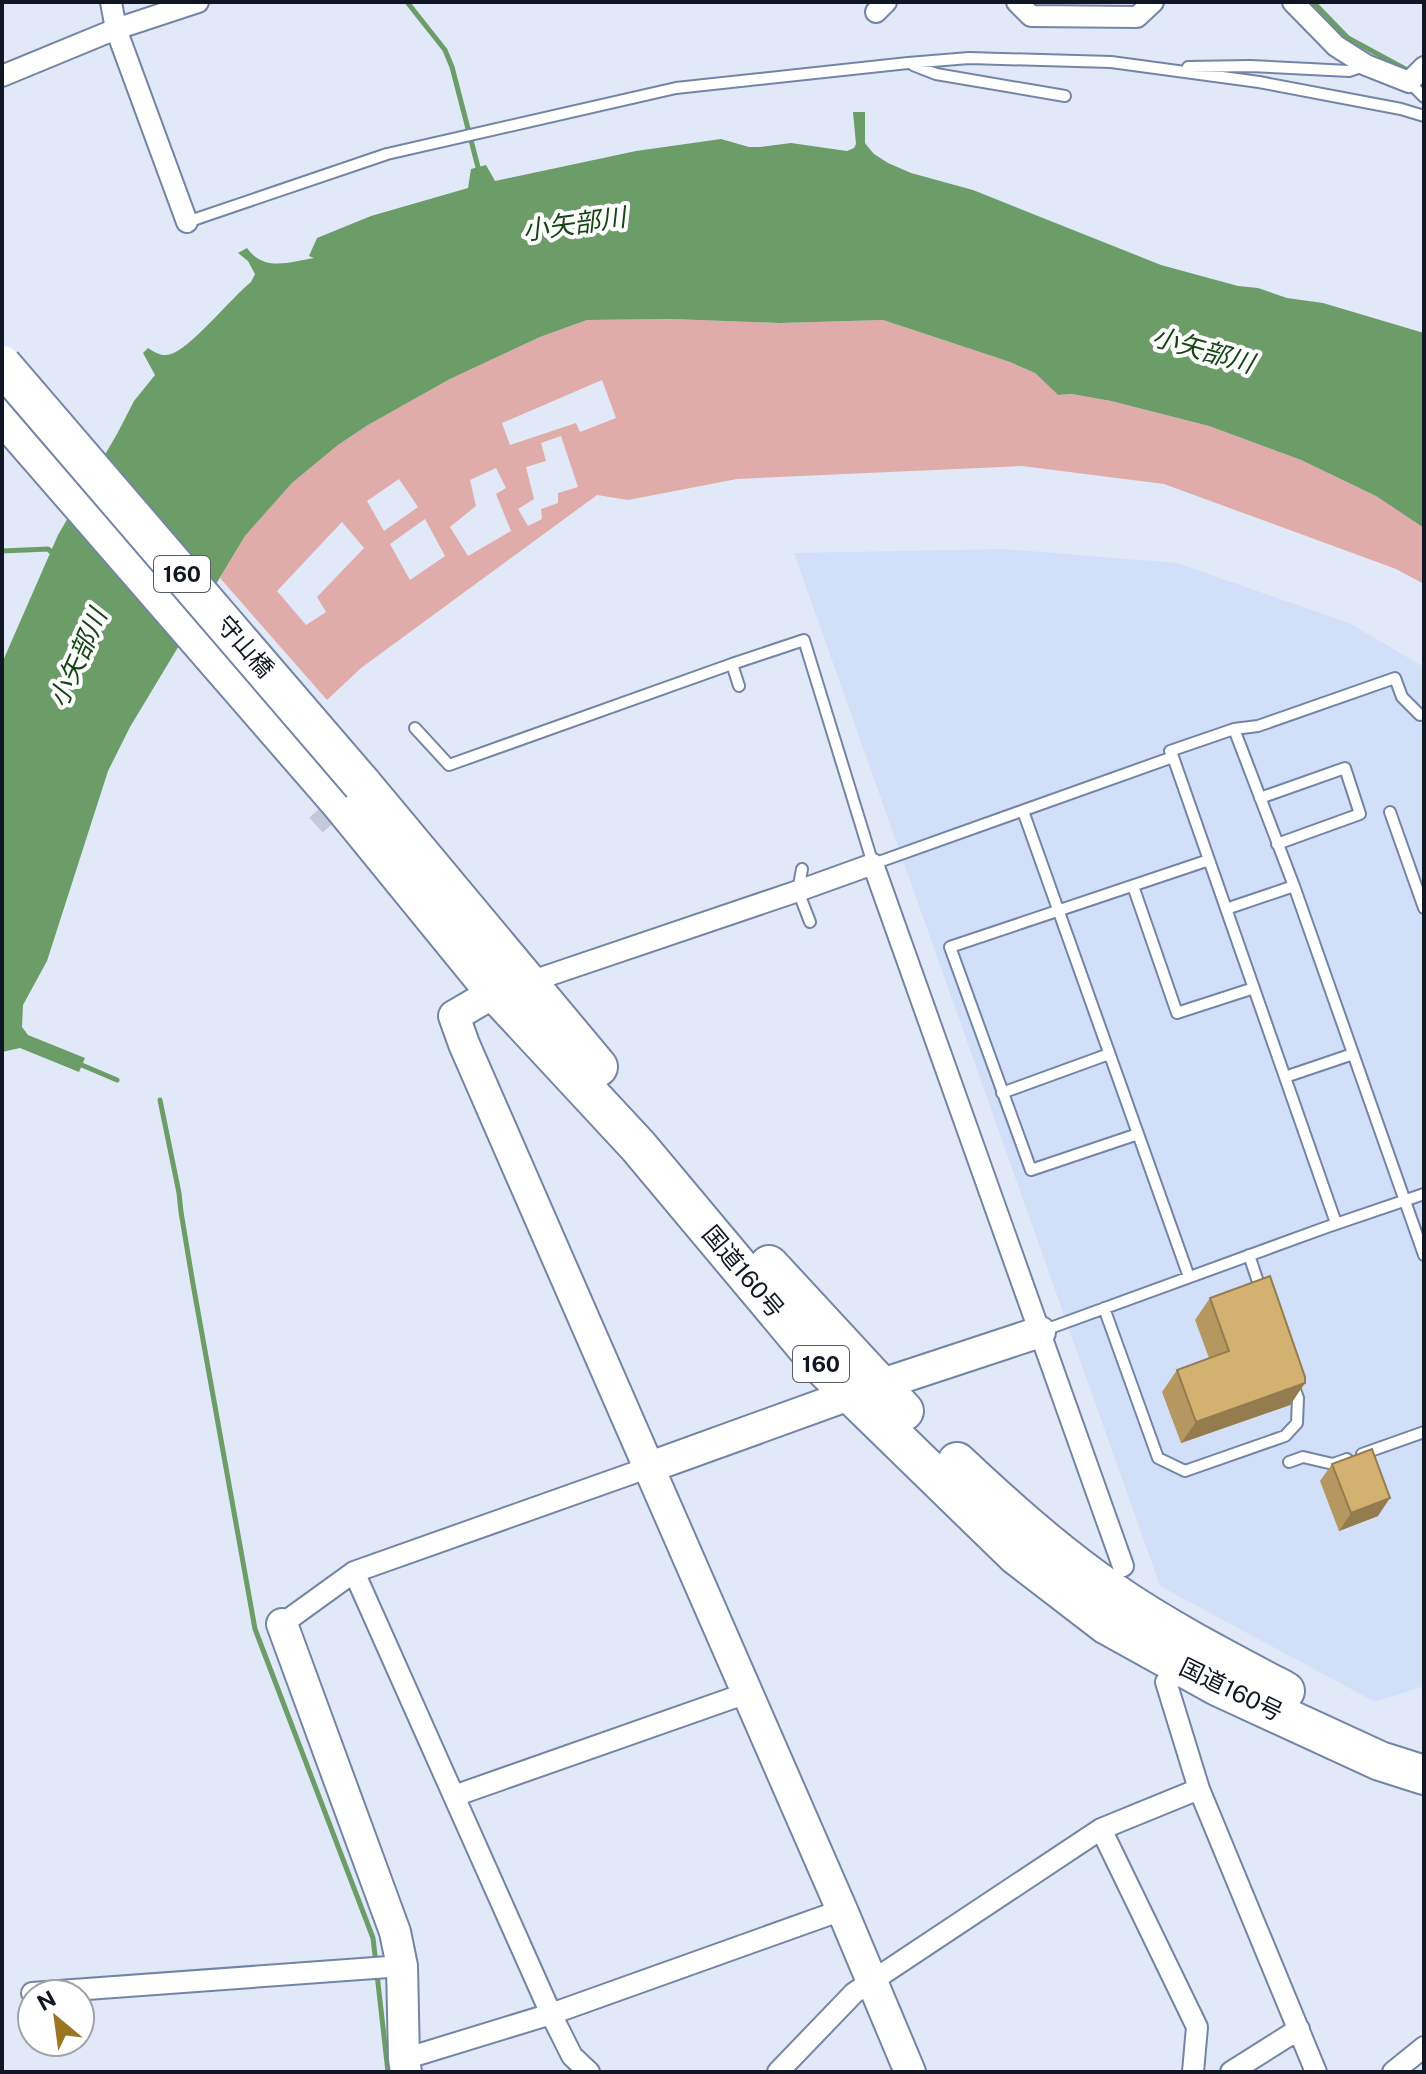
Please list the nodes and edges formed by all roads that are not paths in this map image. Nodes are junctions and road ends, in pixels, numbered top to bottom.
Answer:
1 (111, 2) edge
2 (198, 2) edge
3 (1153, 2) edge
4 (1293, 2) edge
5 (1019, 3) edge
6 (116, 29) junction
7 (908, 63) junction
8 (1366, 65) junction
9 (1154, 68) junction
10 (1416, 75) edge
11 (2, 76) edge
12 (1065, 96) dead end
13 (1424, 97) edge
14 (1424, 116) edge
15 (187, 222) joint
16 (2, 365) edge
17 (2, 413) edge
18 (732, 664) junction
19 (739, 686) dead end
20 (1420, 715) dead end
21 (415, 728) dead end
22 (1234, 729) junction
23 (1173, 757) junction
24 (351, 793) junction
25 (1260, 798) junction
26 (1023, 811) junction
27 (1390, 812) dead end
28 (1277, 844) junction
29 (1209, 860) junction
30 (873, 864) junction
31 (802, 869) dead end
32 (1133, 886) junction
33 (1294, 886) junction
34 (798, 891) junction
35 (1424, 908) edge
36 (1226, 909) junction
37 (1058, 911) junction
38 (810, 922) dead end
39 (1254, 988) junction
40 (533, 991) junction
41 (495, 992) junction
42 (1109, 1054) junction
43 (1353, 1054) junction
44 (1285, 1077) junction
45 (1002, 1093) junction
46 (1138, 1134) junction
47 (1424, 1194) edge
48 (1405, 1201) junction
49 (1336, 1223) junction
50 (1249, 1255) junction
51 (1424, 1255) edge
52 (1189, 1277) junction
53 (1264, 1298) edge
54 (1104, 1308) junction
55 (1040, 1332) junction
56 (1288, 1369) edge
57 (866, 1389) junction
58 (1424, 1432) edge
59 (1289, 1462) dead end
60 (650, 1467) junction
61 (1123, 1566) dead end
62 (354, 1572) junction
63 (282, 1624) joint
64 (1166, 1682) dead end
65 (747, 1693) junction
66 (1424, 1749) edge
67 (1424, 1775) edge
68 (1199, 1789) junction
69 (454, 1796) junction
70 (1101, 1829) junction
71 (842, 1910) junction
72 (384, 1968) junction
73 (872, 1983) junction
74 (96, 1988) edge
75 (551, 2014) junction
76 (1299, 2029) junction
77 (1424, 2047) edge
78 (405, 2066) edge
79 (589, 2072) edge
80 (778, 2072) edge
81 (910, 2072) edge
82 (1193, 2072) edge
83 (1231, 2072) edge
84 (1316, 2072) edge
85 (1393, 2072) edge

1 - 6 street
2 - 6 street
3 - 5 street
4 - 8 street
6 - 11 street
6 - 15 street
7 - 9 lane
7 - 12 lane
7 - 15 lane
8 - 9 lane
8 - 10 street
9 - 14 lane
10 - 13 lane
16 - 24 highway, 守山橋 / 160, bridge
17 - 24 highway, 守山橋 / 160
18 - 19 lane
18 - 21 lane
18 - 30 lane
20 - 22 lane
22 - 23 lane
22 - 25 lane
23 - 26 lane
23 - 29 lane
24 - 40 highway, 国道160号 / 160
24 - 41 highway, 国道160号 / 160
25 - 28 lane
25 - 28 lane
26 - 30 lane
26 - 37 lane
27 - 35 lane
28 - 33 lane
29 - 32 lane
29 - 36 lane
30 - 34 street
30 - 55 street
31 - 34 lane
32 - 37 lane
32 - 39 lane
33 - 36 lane
33 - 43 lane
34 - 38 lane
34 - 40 street
36 - 39 lane
37 - 42 lane
37 - 45 lane
39 - 44 lane
40 - 57 highway, 国道160号 / 160
41 - 57 highway, 国道160号 / 160
41 - 60 street
42 - 45 lane
42 - 46 lane
43 - 44 lane
43 - 48 lane
44 - 49 lane
45 - 46 lane
46 - 52 lane
47 - 48 lane
48 - 49 lane
48 - 51 lane
49 - 50 lane
50 - 52 lane
50 - 53 lane
52 - 54 lane
54 - 55 lane
54 - 56 lane
55 - 57 street
55 - 61 street
57 - 60 street
57 - 66 highway, 国道160号 / 160
57 - 67 highway, 国道160号 / 160
58 - 59 lane
60 - 62 street
60 - 65 street
62 - 63 street
62 - 69 street
63 - 72 street
64 - 68 street
65 - 69 street
65 - 71 street
68 - 70 street
68 - 76 street
69 - 75 street
70 - 73 street
70 - 82 street
71 - 73 street
71 - 75 street
72 - 74 street
72 - 78 street
73 - 80 street
73 - 81 street
75 - 78 street
75 - 79 street
76 - 83 street
76 - 84 street
77 - 85 street

